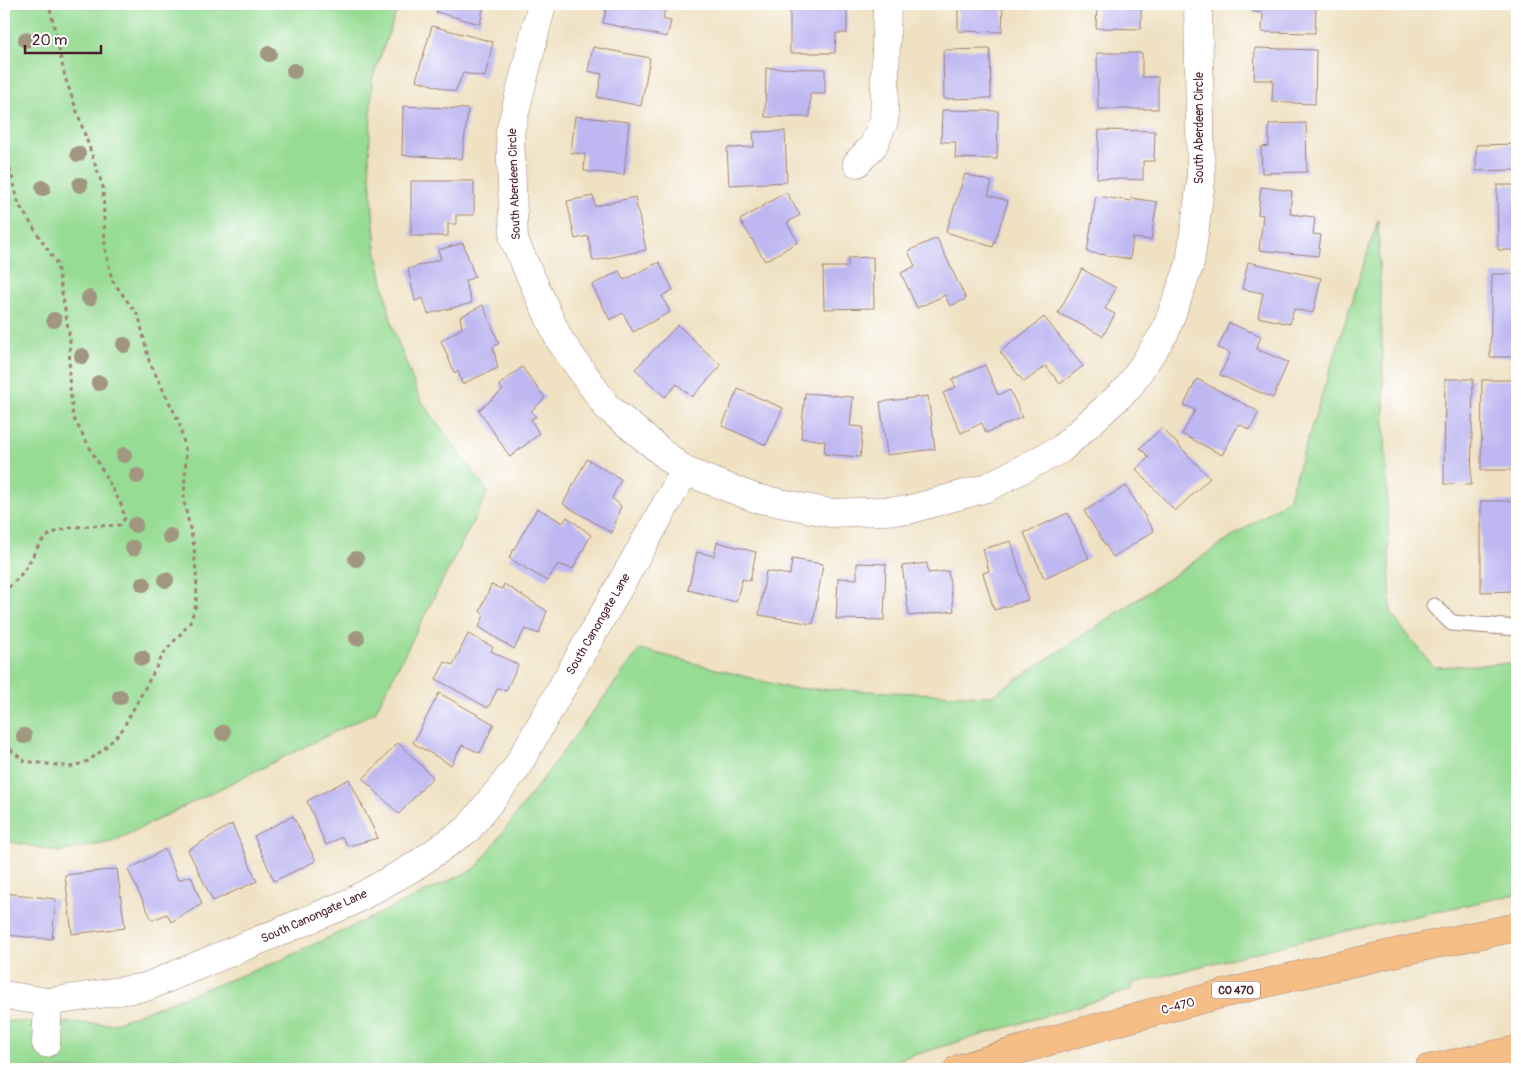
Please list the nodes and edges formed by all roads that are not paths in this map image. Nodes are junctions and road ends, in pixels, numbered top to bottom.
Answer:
1 (542, 4) edge
2 (887, 4) edge
3 (1198, 4) edge
4 (857, 163) dead end
5 (685, 470) junction
6 (1434, 606) dead end
7 (1517, 628) edge
8 (1517, 927) edge
9 (4, 995) edge
10 (48, 1002) junction
11 (46, 1043) dead end
12 (1517, 1050) edge
13 (958, 1069) edge
14 (1428, 1069) edge

1 - 5 street, South Aberdeen Circle
2 - 4 street
3 - 5 street, South Aberdeen Circle
5 - 10 street, South Canongate Lane
6 - 7 lane
8 - 13 highway, C-470 / CO 470
9 - 10 street, South Canongate Lane
10 - 11 street
12 - 14 highway

